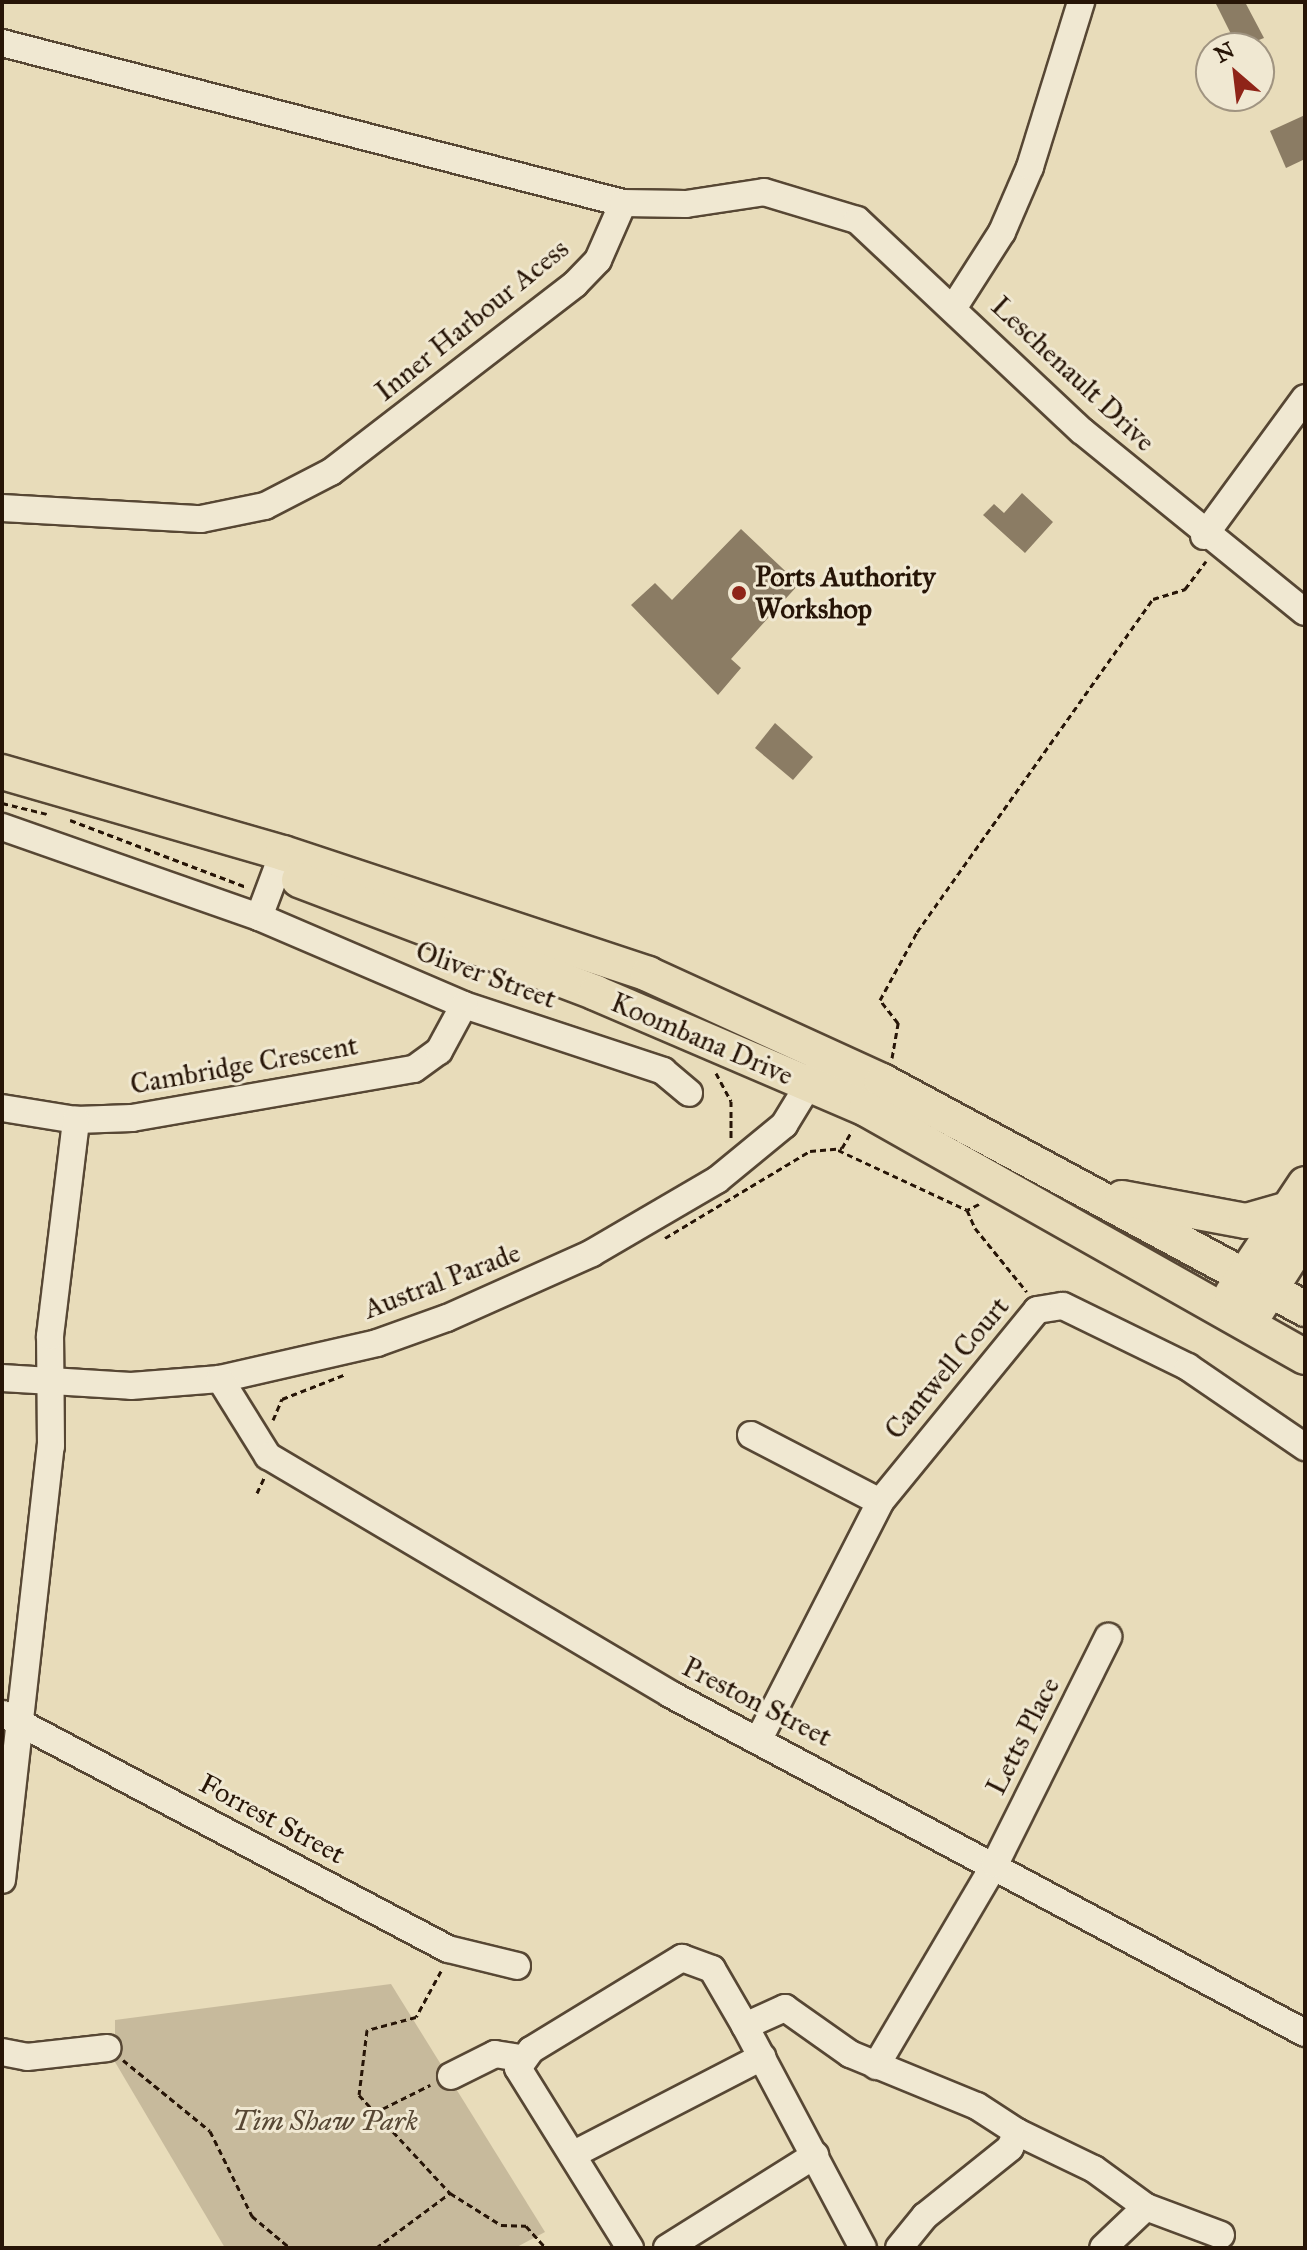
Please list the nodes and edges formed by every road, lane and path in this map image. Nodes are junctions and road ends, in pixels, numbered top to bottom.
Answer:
1 (1081, 2) edge
2 (2, 43) edge
3 (623, 203) junction
4 (954, 307) junction
5 (1305, 398) edge
6 (2, 508) edge
7 (1210, 542) junction
8 (1302, 609) edge
9 (2, 772) edge
10 (2, 803) edge
11 (61, 808) junction
12 (2, 827) edge
13 (271, 884) junction
14 (464, 1005) junction
15 (825, 1056) junction
16 (710, 1065) dead end
17 (810, 1086) junction
18 (689, 1093) dead end
19 (874, 1095) junction
20 (2, 1108) edge
21 (76, 1120) junction
22 (837, 1148) junction
23 (745, 1159) junction
24 (762, 1181) junction
25 (1090, 1192) junction
26 (967, 1210) junction
27 (996, 1210) dead end
28 (1298, 1210) edge
29 (660, 1240) dead end
30 (1257, 1282) junction
31 (1305, 1309) edge
32 (1037, 1310) junction
33 (1235, 1318) junction
34 (1305, 1357) edge
35 (361, 1369) dead end
36 (2, 1378) edge
37 (220, 1379) junction
38 (51, 1384) junction
39 (751, 1435) dead end
40 (1305, 1447) edge
41 (272, 1458) junction
42 (257, 1493) dead end
43 (880, 1502) junction
44 (1108, 1637) dead end
45 (10, 1714) edge
46 (760, 1737) junction
47 (995, 1864) junction
48 (2, 1880) edge
49 (448, 1949) junction
50 (517, 1966) dead end
51 (745, 2026) junction
52 (1305, 2033) edge
53 (107, 2048) joint
54 (2, 2052) edge
55 (762, 2057) junction
56 (521, 2058) junction
57 (876, 2066) junction
58 (451, 2076) joint
59 (374, 2113) junction
60 (1017, 2132) junction
61 (574, 2154) junction
62 (815, 2155) junction
63 (450, 2193) junction
64 (1146, 2207) junction
65 (1221, 2235) dead end
66 (290, 2248) edge
67 (376, 2248) edge
68 (546, 2248) edge
69 (630, 2248) edge
70 (667, 2248) edge
71 (863, 2248) edge
72 (899, 2248) edge
73 (1103, 2248) edge

1 - 4 street, Leschenault Drive
2 - 3 street
3 - 4 street
3 - 6 street, Inner Harbour Acess
4 - 7 street, Leschenault Drive
5 - 7 street
7 - 8 street, Leschenault Drive
7 - 19 path
9 - 11 main road, Koombana Drive
10 - 11 path
11 - 13 main road, Koombana Drive
11 - 13 path
12 - 13 street, Oliver Street
13 - 14 street, Oliver Street
13 - 15 main road, Koombana Drive
13 - 17 main road, Koombana Drive
14 - 18 street, Oliver Street
14 - 21 street, Cambridge Crescent
15 - 17 street, Austral Parade
15 - 19 main road, Koombana Drive
16 - 23 path
17 - 19 main road, Koombana Drive
17 - 23 street, Austral Parade
19 - 22 path
19 - 25 main road, Koombana Drive
19 - 33 main road, Koombana Drive
20 - 21 street, Cambridge Crescent
21 - 38 street
22 - 24 path
22 - 26 path
23 - 24 path
23 - 37 street, Austral Parade
24 - 29 path
25 - 28 main road
25 - 30 main road, Koombana Drive
26 - 27 path
26 - 32 path
28 - 30 main road
30 - 31 main road, Koombana Drive
30 - 33 main road
32 - 40 street, Cantwell Court
32 - 43 street, Cantwell Court
33 - 34 main road, Koombana Drive
35 - 41 path
36 - 38 street, Austral Parade
37 - 38 street, Austral Parade
37 - 41 street, Preston Street
38 - 45 street
39 - 43 street
41 - 42 path
41 - 46 street, Preston Street
43 - 46 street, Cantwell Court
44 - 47 street, Letts Place
45 - 48 street
45 - 49 street, Forrest Street
46 - 47 street, Preston Street
47 - 52 street, Preston Street
47 - 57 street, Letts Place
49 - 50 street, Forrest Street
49 - 59 path
51 - 55 street
51 - 56 street
51 - 57 street
53 - 54 street
53 - 66 path
55 - 61 street
55 - 62 street
56 - 58 street
56 - 61 street
57 - 60 street
58 - 59 path
59 - 63 path
60 - 64 street
60 - 72 street
61 - 69 street
62 - 70 street
62 - 71 street
63 - 67 path
63 - 68 path
64 - 65 street
64 - 73 street

